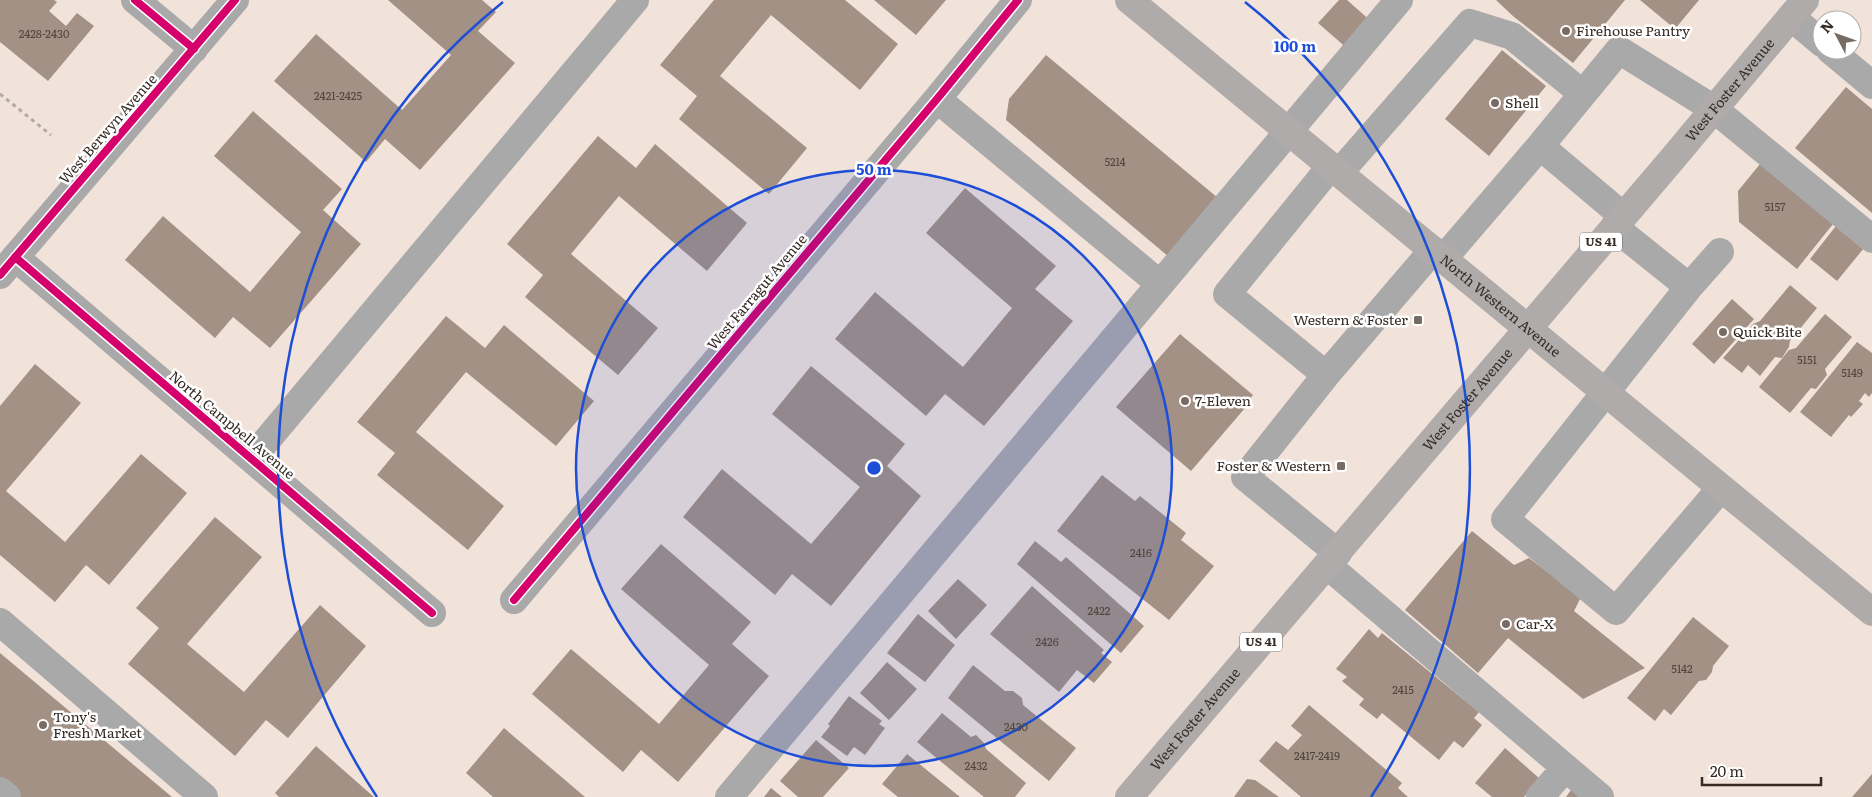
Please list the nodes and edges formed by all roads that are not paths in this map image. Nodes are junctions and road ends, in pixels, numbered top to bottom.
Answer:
1 (135, 0) edge
2 (236, 0) edge
3 (635, 0) edge
4 (1018, 0) edge
5 (1129, 0) edge
6 (1399, 0) edge
7 (1798, 8) edge
8 (1812, 28) edge
9 (194, 49) junction
10 (1842, 60) edge
11 (1872, 85) edge
12 (1583, 94) junction
13 (937, 99) junction
14 (1714, 109) junction
15 (1288, 131) junction
16 (1540, 146) junction
17 (1335, 170) junction
18 (1619, 221) junction
19 (1872, 239) edge
20 (1720, 252) dead end
21 (1438, 255) junction
22 (8, 266) edge
23 (1160, 284) junction
24 (1690, 287) junction
25 (1527, 328) junction
26 (1326, 375) junction
27 (1606, 394) junction
28 (252, 458) junction
29 (1722, 488) junction
30 (1333, 559) junction
31 (514, 600) dead end
32 (1872, 612) edge
33 (432, 613) dead end
34 (0, 622) edge
35 (1565, 768) junction
36 (0, 791) edge
37 (7, 797) edge
38 (204, 797) edge
39 (729, 797) edge
40 (1129, 797) edge
41 (1540, 797) edge
42 (1600, 797) edge

1 - 9 street
2 - 9 street, West Berwyn Avenue
3 - 28 street
4 - 13 street, West Farragut Avenue
5 - 15 main road, North Western Avenue
6 - 15 street
7 - 8 street
7 - 14 main road, West Foster Avenue / US 41
9 - 22 street, West Berwyn Avenue
10 - 11 street
12 - 14 street
12 - 16 street
12 - 17 street
13 - 23 street
13 - 31 street, West Farragut Avenue
14 - 18 main road, West Foster Avenue / US 41
14 - 19 street
15 - 17 main road, North Western Avenue
15 - 23 street
16 - 18 street
16 - 21 street
17 - 21 main road, North Western Avenue
17 - 26 street
18 - 24 street
18 - 25 main road, West Foster Avenue / US 41
20 - 24 street
21 - 25 main road, North Western Avenue
21 - 26 street
22 - 28 street, North Campbell Avenue
23 - 39 street
24 - 27 street
25 - 27 main road, North Western Avenue
25 - 30 main road, West Foster Avenue / US 41
26 - 30 street
27 - 29 main road, North Western Avenue
27 - 29 street
28 - 33 street, North Campbell Avenue
29 - 32 main road, North Western Avenue
30 - 35 street
30 - 40 main road, West Foster Avenue / US 41
34 - 38 street
35 - 41 street
35 - 42 street
36 - 37 street

